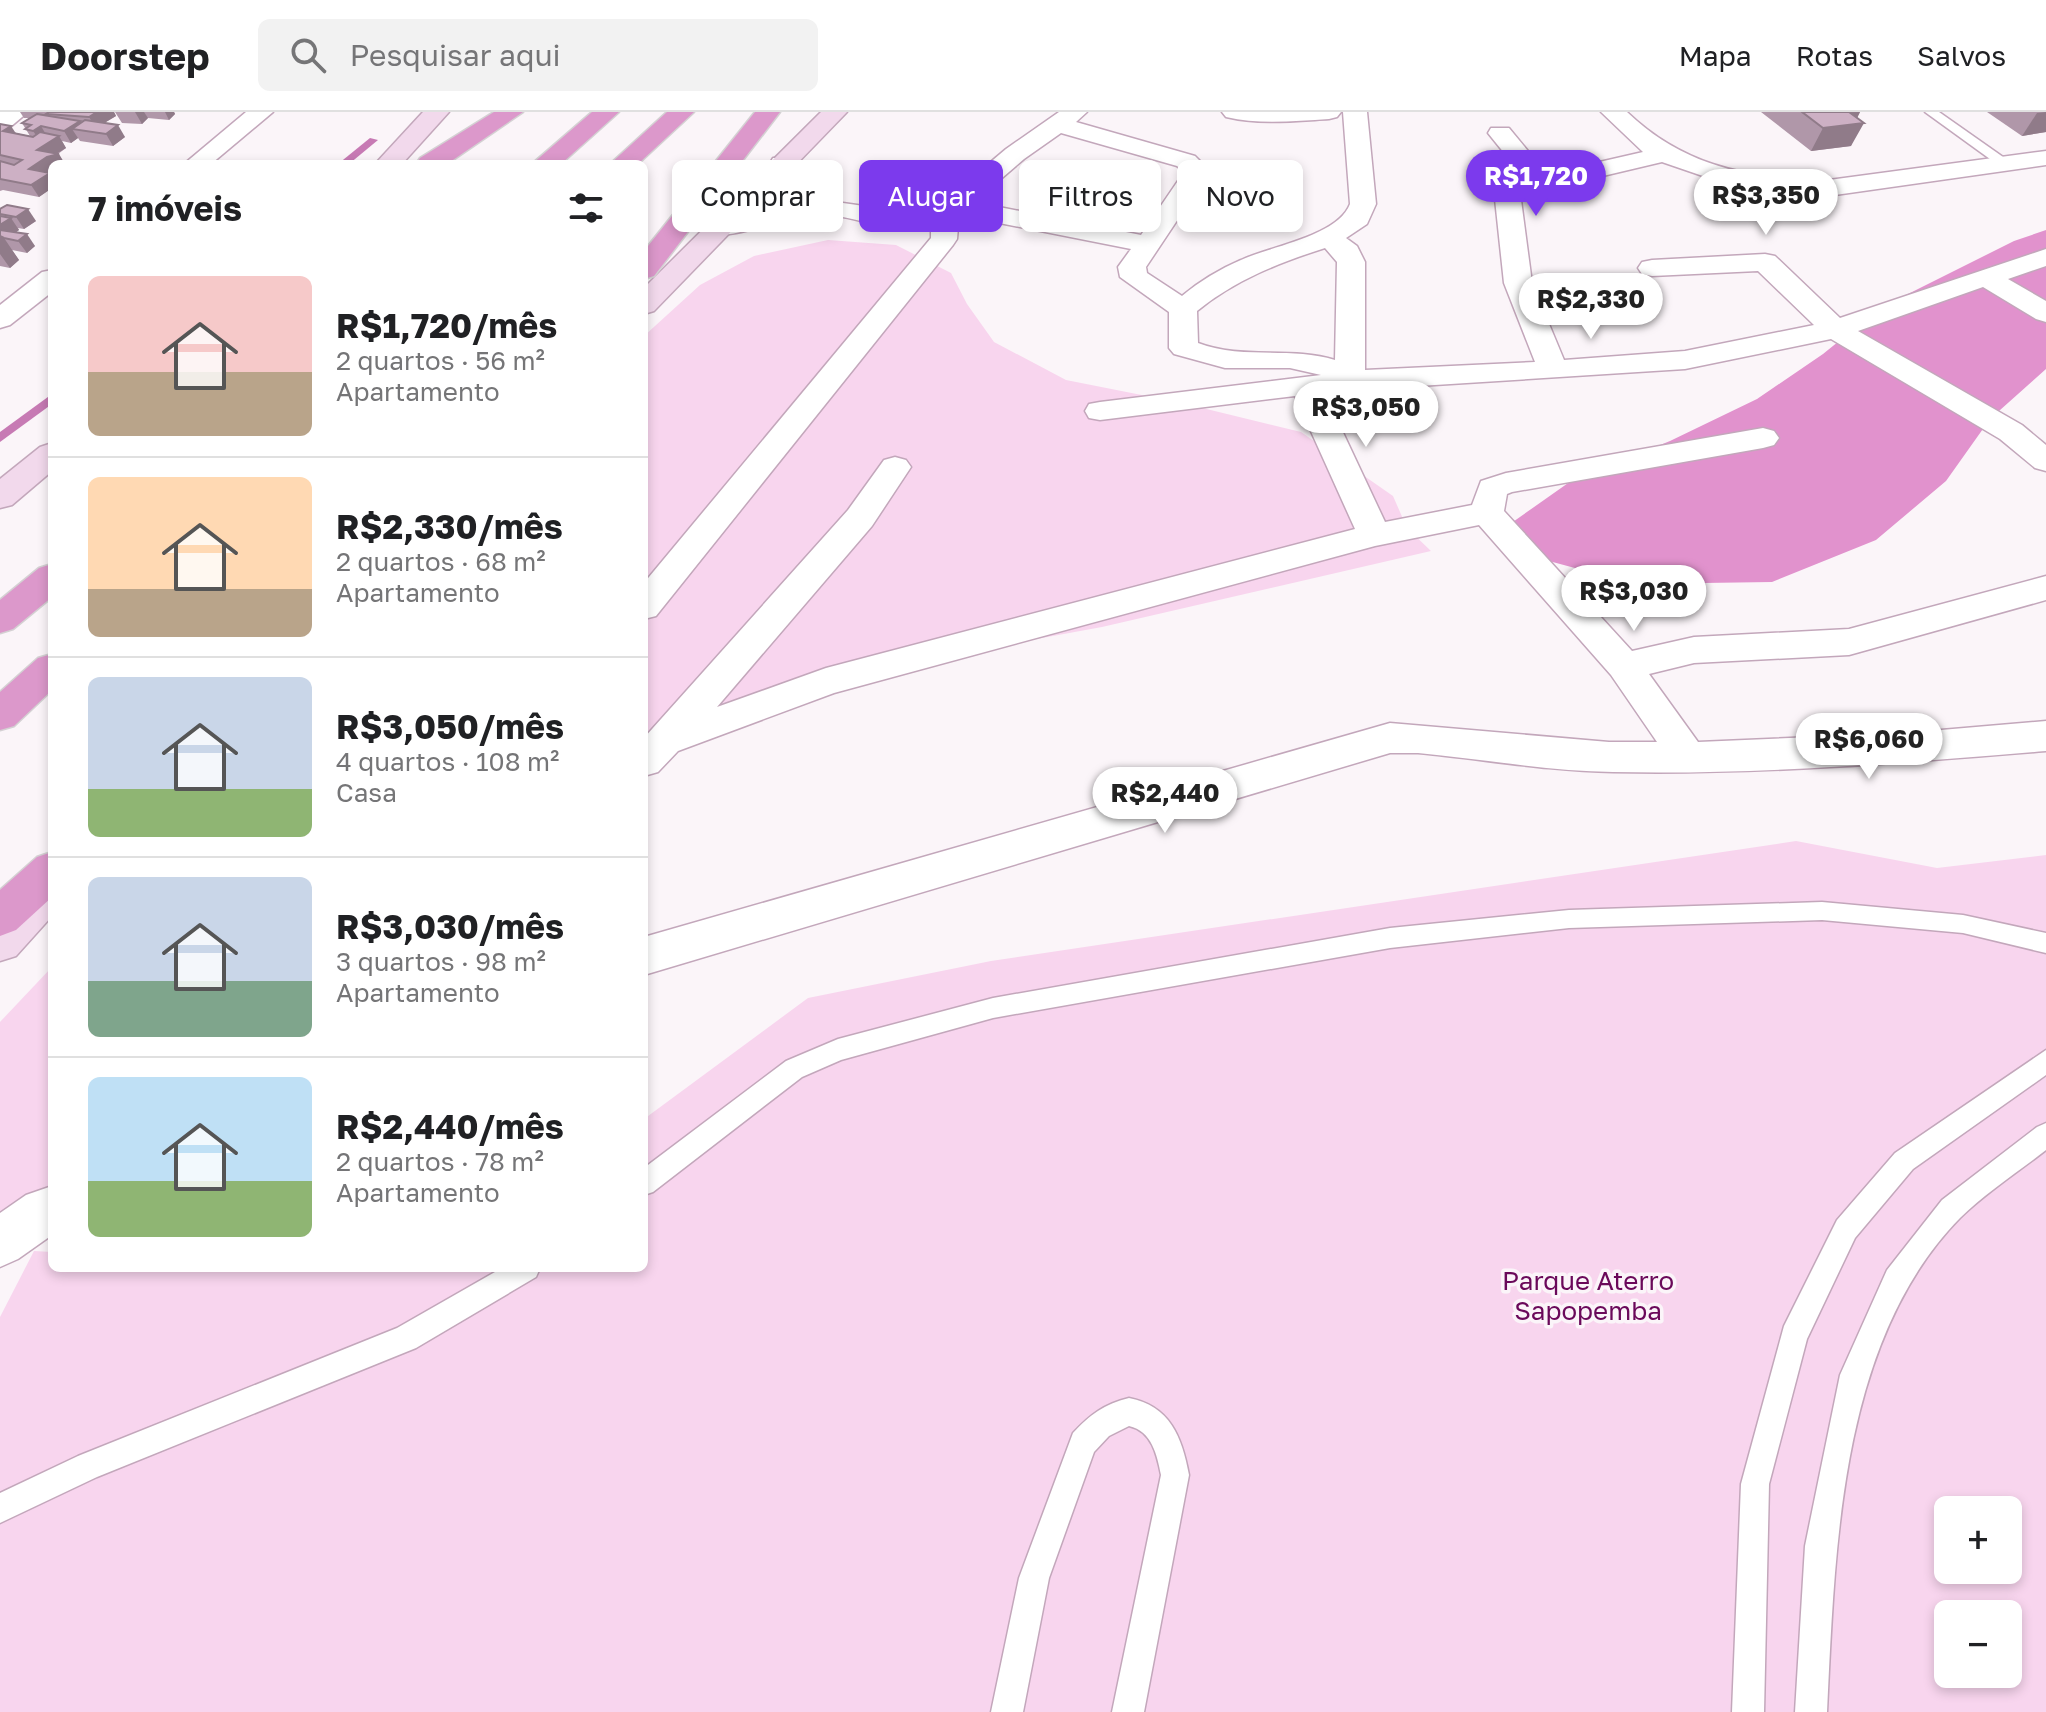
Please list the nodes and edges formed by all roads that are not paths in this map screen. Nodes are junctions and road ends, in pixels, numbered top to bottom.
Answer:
1 (16, 112) edge
2 (261, 112) edge
3 (437, 112) edge
4 (511, 112) edge
5 (607, 112) edge
6 (682, 112) edge
7 (768, 112) edge
8 (835, 112) edge
9 (1234, 112) edge
10 (1329, 112) edge
11 (1355, 112) edge
12 (1613, 112) edge
13 (1931, 112) edge
14 (1065, 118) edge
15 (0, 123) edge
16 (1500, 133) dead end
17 (1667, 154) junction
18 (2046, 158) edge
19 (201, 160) edge
20 (392, 160) edge
21 (435, 160) edge
22 (550, 160) edge
23 (628, 160) edge
24 (785, 160) edge
25 (2006, 164) junction
26 (1003, 165) edge
27 (1541, 182) junction
28 (1003, 220) edge
29 (714, 232) edge
30 (946, 232) edge
31 (1329, 238) junction
32 (1148, 244) junction
33 (2046, 257) edge
34 (648, 265) edge
35 (1652, 268) dead end
36 (1986, 277) junction
37 (48, 281) edge
38 (648, 301) edge
39 (1183, 309) junction
40 (2046, 313) edge
41 (0, 319) edge
42 (1835, 329) junction
43 (1553, 370) junction
44 (1350, 380) junction
45 (1305, 385) junction
46 (1100, 411) dead end
47 (1763, 438) dead end
48 (48, 457) edge
49 (2046, 461) edge
50 (895, 467) dead end
51 (0, 497) edge
52 (1487, 513) junction
53 (1375, 535) junction
54 (48, 580) edge
55 (2046, 588) edge
56 (648, 602) edge
57 (0, 620) edge
58 (1624, 666) junction
59 (48, 672) edge
60 (0, 715) edge
61 (2046, 736) edge
62 (655, 751) edge
63 (1688, 757) junction
64 (48, 874) edge
65 (48, 891) edge
66 (0, 917) edge
67 (0, 942) edge
68 (2046, 943) edge
69 (648, 955) edge
70 (2046, 1061) edge
71 (2046, 1135) edge
72 (648, 1180) edge
73 (48, 1211) edge
74 (0, 1242) edge
75 (520, 1272) edge
76 (0, 1508) edge
77 (1007, 1712) edge
78 (1128, 1712) edge
79 (1748, 1712) edge
80 (1811, 1712) edge

1 - 15 street
2 - 19 street
3 - 20 main road
4 - 21 highway
5 - 22 highway
6 - 23 highway
7 - 34 highway
8 - 24 main road
9 - 10 street
11 - 31 street
12 - 17 street
13 - 25 lane
14 - 26 street
14 - 32 street
16 - 27 street
17 - 25 street
17 - 27 street
18 - 25 street
27 - 43 street
28 - 32 street
29 - 38 main road
30 - 56 street
31 - 39 street
31 - 44 street
32 - 39 street
33 - 36 street
35 - 42 street
36 - 40 street
36 - 42 street
37 - 41 street
39 - 44 street
42 - 43 street
42 - 49 street
43 - 44 street
44 - 45 street
45 - 46 street
45 - 53 street
47 - 52 street
48 - 51 main road
50 - 62 street
52 - 53 street
52 - 58 street
53 - 62 street
54 - 57 highway
55 - 58 street
58 - 63 street
59 - 60 highway
61 - 63 street
63 - 69 street
64 - 66 highway
65 - 67 main road
68 - 72 lane
70 - 79 lane
71 - 80 lane
73 - 74 street
75 - 76 lane
77 - 78 lane

